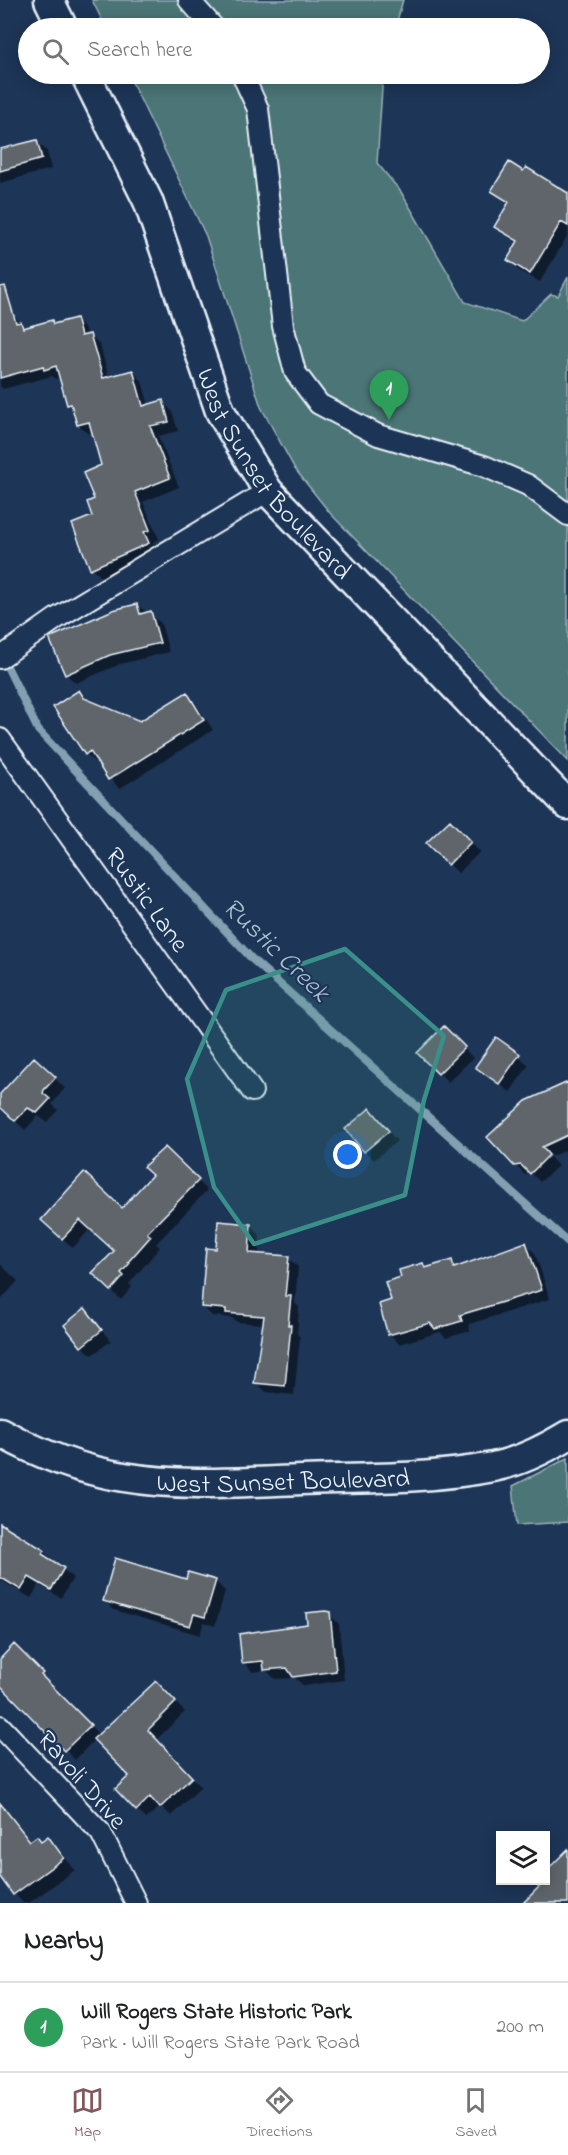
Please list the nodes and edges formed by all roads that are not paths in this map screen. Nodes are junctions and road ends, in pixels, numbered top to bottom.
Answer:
1 (49, 0) edge
2 (189, 0) edge
3 (58, 18) edge
4 (205, 18) edge
5 (90, 84) edge
6 (247, 84) edge
7 (268, 491) junction
8 (568, 514) edge
9 (0, 658) edge
10 (0, 739) edge
11 (568, 805) edge
12 (252, 1091) dead end
13 (0, 1432) edge
14 (568, 1435) edge
15 (0, 1726) edge
16 (136, 1903) edge

1 - 3 main road
2 - 4 street
5 - 7 main road, West Sunset Boulevard
6 - 8 street
7 - 9 street
7 - 11 main road, West Sunset Boulevard
10 - 12 street, Rustic Lane
13 - 14 main road, West Sunset Boulevard
15 - 16 street, Ravoli Drive

